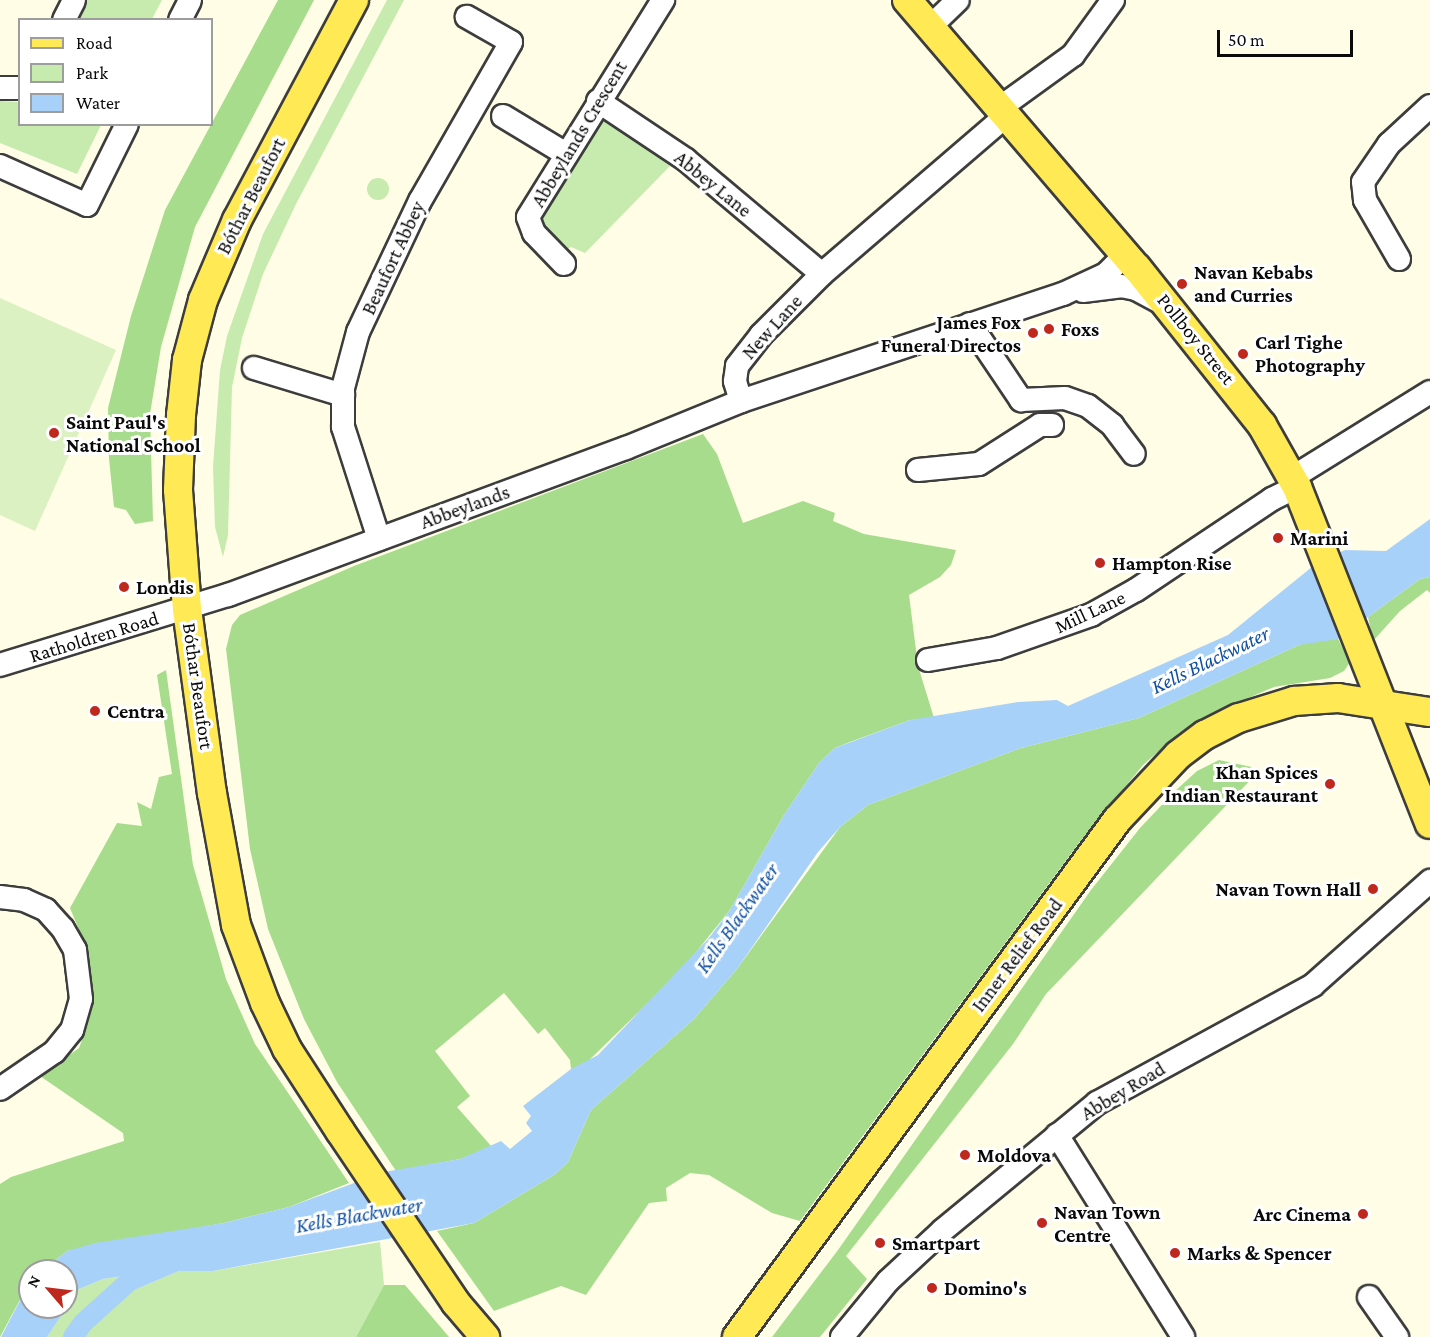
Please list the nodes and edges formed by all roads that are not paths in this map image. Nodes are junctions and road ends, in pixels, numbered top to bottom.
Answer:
1 (74, 0) edge
2 (190, 0) edge
3 (354, 0) edge
4 (663, 0) edge
5 (908, 0) edge
6 (958, 0) edge
7 (1113, 0) edge
8 (467, 17) dead end
9 (65, 18) edge
10 (181, 18) edge
11 (931, 26) junction
12 (0, 88) edge
13 (18, 88) edge
14 (598, 101) junction
15 (1430, 105) edge
16 (1005, 111) junction
17 (503, 116) dead end
18 (126, 126) edge
19 (566, 154) junction
20 (0, 166) edge
21 (1126, 254) junction
22 (1399, 259) dead end
23 (564, 264) dead end
24 (822, 274) junction
25 (1063, 294) junction
26 (1180, 319) junction
27 (969, 324) junction
28 (254, 368) dead end
29 (1430, 392) edge
30 (343, 395) junction
31 (1016, 395) junction
32 (741, 401) junction
33 (1052, 425) dead end
34 (1030, 431) junction
35 (1134, 454) dead end
36 (918, 470) dead end
37 (1295, 482) junction
38 (379, 539) junction
39 (187, 609) junction
40 (928, 660) dead end
41 (0, 665) edge
42 (1381, 701) junction
43 (1430, 712) edge
44 (1430, 824) edge
45 (1430, 880) edge
46 (0, 897) edge
47 (0, 1089) edge
48 (1057, 1135) junction
49 (1369, 1297) dead end
50 (485, 1337) edge
51 (738, 1337) edge
52 (842, 1337) edge
53 (1183, 1337) edge
54 (1397, 1337) edge

1 - 9 street
2 - 10 street
3 - 39 main road, Bóthar Beaufort
4 - 14 street, Abbeylands Crescent
5 - 11 main road, Pollboy Street
6 - 11 street
7 - 16 street, New Lane
8 - 30 street, Beaufort Abbey
11 - 16 main road, Pollboy Street
12 - 13 street
14 - 19 street, Abbeylands Crescent
14 - 24 street, Abbey Lane
15 - 22 street
16 - 21 main road, Pollboy Street
16 - 24 street, New Lane
17 - 19 street
18 - 20 street
19 - 23 street, Abbeylands Crescent
21 - 25 street
21 - 26 main road, Pollboy Street
24 - 32 street, New Lane
25 - 26 street
25 - 27 street
26 - 37 main road, Pollboy Street
27 - 31 street
27 - 32 street
28 - 30 street
29 - 37 street, Mill Lane
30 - 38 street, Beaufort Abbey
31 - 34 street
31 - 35 street
32 - 38 street, Abbeylands
33 - 34 street
34 - 36 street
37 - 40 street, Mill Lane
37 - 42 main road, Pollboy Street
38 - 39 street, Abbeylands
39 - 41 street, Ratholdren Road
39 - 50 main road, Bóthar Beaufort
42 - 43 main road, Inner Relief Road
42 - 44 main road, Pollboy Street
42 - 51 main road, Inner Relief Road
45 - 48 street, Abbey Road
46 - 47 street
48 - 52 street, Abbey Road
48 - 53 street
49 - 54 street

